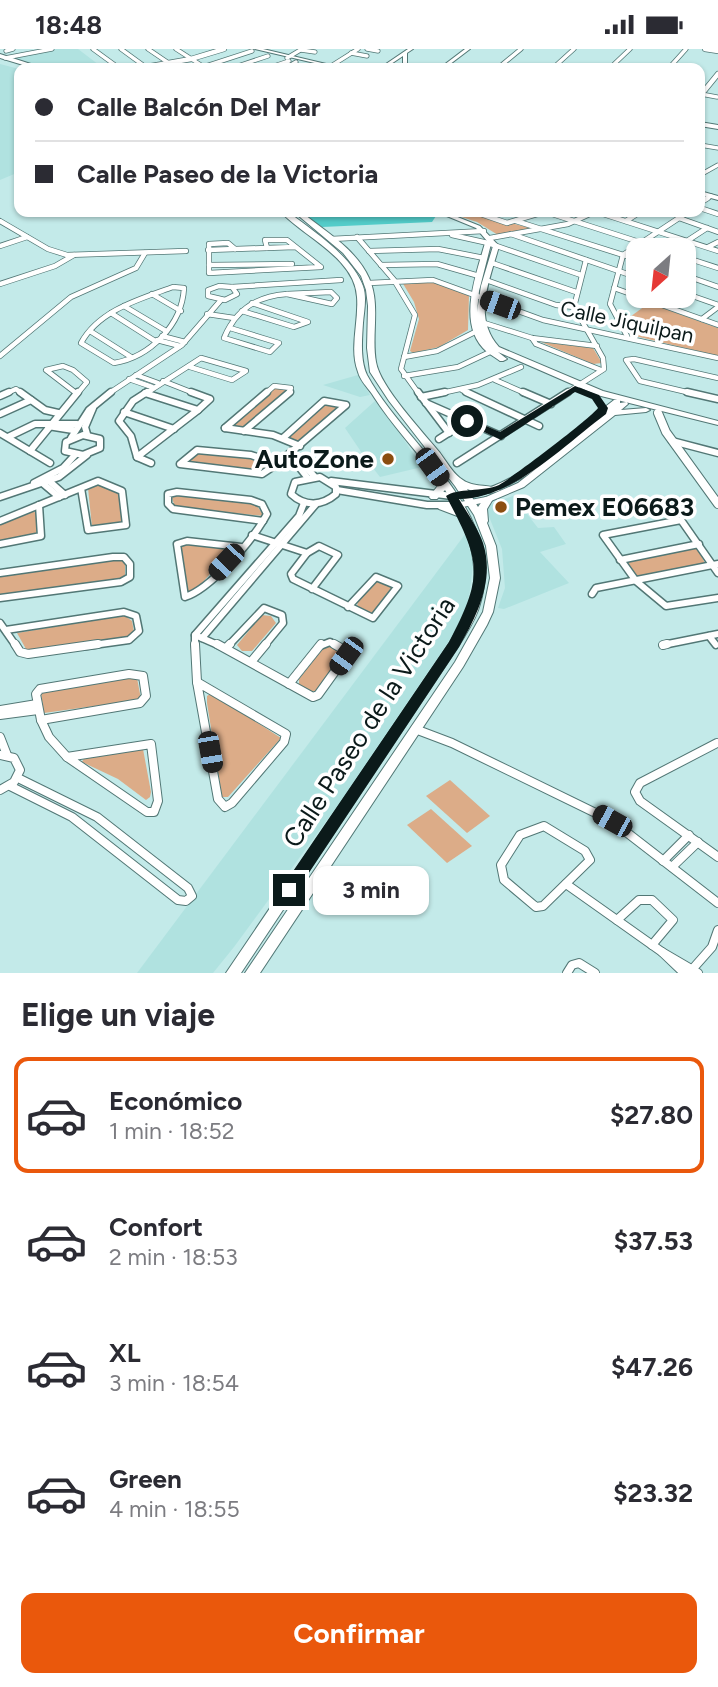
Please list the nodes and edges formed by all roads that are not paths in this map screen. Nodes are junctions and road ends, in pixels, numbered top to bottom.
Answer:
1 (13, 49) edge
2 (52, 49) edge
3 (93, 49) edge
4 (121, 49) edge
5 (148, 49) edge
6 (176, 49) edge
7 (223, 49) edge
8 (254, 49) edge
9 (301, 49) edge
10 (358, 49) edge
11 (367, 49) edge
12 (411, 49) edge
13 (468, 49) edge
14 (522, 49) edge
15 (574, 49) edge
16 (630, 49) edge
17 (686, 49) edge
18 (705, 49) edge
19 (6, 51) edge
20 (378, 51) dead end
21 (718, 51) edge
22 (315, 53) dead end
23 (351, 53) junction
24 (405, 53) junction
25 (268, 56) junction
26 (367, 56) dead end
27 (2, 58) edge
28 (191, 59) junction
29 (288, 59) junction
30 (393, 61) junction
31 (404, 61) joint
32 (296, 62) joint
33 (20, 63) edge
34 (112, 63) edge
35 (138, 63) edge
36 (168, 63) joint
37 (198, 63) edge
38 (215, 63) edge
39 (247, 63) edge
40 (280, 63) edge
41 (300, 63) edge
42 (308, 63) edge
43 (335, 63) edge
44 (390, 63) edge
45 (449, 63) edge
46 (504, 63) edge
47 (559, 63) edge
48 (615, 63) edge
49 (673, 63) edge
50 (718, 74) edge
51 (705, 90) edge
52 (705, 146) edge
53 (708, 146) junction
54 (705, 148) edge
55 (718, 148) edge
56 (285, 217) edge
57 (290, 217) edge
58 (305, 217) edge
59 (452, 217) edge
60 (490, 217) edge
61 (530, 217) edge
62 (560, 217) edge
63 (586, 217) edge
64 (612, 217) edge
65 (632, 217) edge
66 (679, 218) joint
67 (0, 221) edge
68 (516, 221) junction
69 (626, 221) junction
70 (576, 222) junction
71 (707, 228) junction
72 (543, 229) junction
73 (484, 231) junction
74 (657, 231) junction
75 (718, 232) edge
76 (439, 233) junction
77 (511, 234) junction
78 (25, 236) junction
79 (357, 237) junction
80 (626, 238) edge
81 (646, 238) edge
82 (678, 238) edge
83 (692, 238) edge
84 (331, 239) junction
85 (492, 242) junction
86 (718, 242) edge
87 (0, 244) edge
88 (696, 244) edge
89 (295, 247) junction
90 (708, 247) junction
91 (267, 248) junction
92 (186, 251) dead end
93 (369, 251) junction
94 (718, 251) edge
95 (145, 253) junction
96 (626, 253) edge
97 (74, 255) junction
98 (336, 255) junction
99 (623, 255) junction
100 (626, 256) edge
101 (586, 260) junction
102 (488, 261) junction
103 (696, 261) edge
104 (292, 264) dead end
105 (209, 265) junction
106 (382, 265) junction
107 (718, 268) edge
108 (619, 271) junction
109 (626, 273) edge
110 (214, 274) junction
111 (227, 274) junction
112 (580, 275) junction
113 (482, 278) junction
114 (696, 279) edge
115 (341, 280) dead end
116 (394, 280) junction
117 (369, 283) junction
118 (0, 284) edge
119 (216, 287) junction
120 (229, 287) junction
121 (718, 287) edge
122 (614, 288) junction
123 (576, 292) junction
124 (152, 294) junction
125 (287, 294) junction
126 (478, 297) junction
127 (209, 298) junction
128 (696, 298) edge
129 (221, 300) junction
130 (252, 303) junction
131 (124, 306) junction
132 (718, 306) edge
133 (574, 307) junction
134 (181, 311) junction
135 (242, 311) junction
136 (111, 313) junction
137 (207, 314) junction
138 (233, 319) junction
139 (702, 319) junction
140 (481, 322) junction
141 (718, 325) edge
142 (586, 327) junction
143 (230, 328) junction
144 (90, 331) junction
145 (475, 332) junction
146 (627, 336) junction
147 (160, 337) junction
148 (532, 338) junction
149 (183, 344) junction
150 (597, 346) junction
151 (0, 350) edge
152 (7, 351) junction
153 (490, 352) junction
154 (0, 356) edge
155 (131, 357) junction
156 (404, 357) junction
157 (718, 358) edge
158 (190, 366) junction
159 (521, 366) junction
160 (601, 370) junction
161 (136, 375) junction
162 (404, 376) junction
163 (718, 378) edge
164 (129, 379) junction
165 (495, 380) junction
166 (158, 384) junction
167 (577, 387) junction
168 (462, 390) junction
169 (76, 393) junction
170 (145, 393) junction
171 (0, 396) edge
172 (596, 397) junction
173 (423, 399) junction
174 (718, 399) edge
175 (31, 400) junction
176 (620, 403) junction
177 (551, 404) junction
178 (93, 408) junction
179 (198, 410) junction
180 (646, 410) junction
181 (124, 412) junction
182 (58, 413) junction
183 (607, 413) junction
184 (658, 413) junction
185 (0, 414) edge
186 (527, 420) junction
187 (467, 421) junction
188 (47, 424) junction
189 (718, 425) edge
190 (539, 426) dead end
191 (75, 427) junction
192 (174, 429) junction
193 (244, 431) junction
194 (0, 433) edge
195 (449, 433) junction
196 (87, 435) junction
197 (501, 436) junction
198 (8, 437) junction
199 (282, 437) junction
200 (71, 438) junction
201 (439, 439) dead end
202 (672, 441) junction
203 (300, 446) junction
204 (30, 451) junction
205 (293, 453) junction
206 (718, 453) edge
207 (75, 455) junction
208 (87, 455) junction
209 (137, 457) junction
210 (285, 459) junction
211 (50, 463) dead end
212 (150, 463) dead end
213 (457, 463) dead end
214 (277, 464) junction
215 (310, 477) junction
216 (41, 481) junction
217 (331, 481) junction
218 (449, 482) junction
219 (80, 488) junction
220 (500, 490) junction
221 (337, 491) junction
222 (62, 496) junction
223 (0, 497) edge
224 (434, 497) junction
225 (488, 499) junction
226 (462, 500) junction
227 (304, 503) junction
228 (718, 503) edge
229 (316, 504) junction
230 (40, 505) junction
231 (442, 507) junction
232 (464, 515) junction
233 (0, 520) edge
234 (264, 521) junction
235 (483, 522) junction
236 (252, 535) junction
237 (0, 544) edge
238 (279, 544) junction
239 (699, 544) junction
240 (241, 547) junction
241 (307, 553) junction
242 (620, 560) junction
243 (715, 564) edge
244 (0, 573) edge
245 (718, 573) edge
246 (636, 581) junction
247 (312, 589) junction
248 (592, 594) dead end
249 (0, 598) edge
250 (718, 599) edge
251 (348, 607) junction
252 (0, 623) edge
253 (6, 630) junction
254 (718, 634) edge
255 (709, 636) junction
256 (197, 638) junction
257 (454, 644) junction
258 (663, 645) dead end
259 (716, 645) edge
260 (226, 648) junction
261 (251, 662) junction
262 (459, 664) junction
263 (197, 682) junction
264 (289, 684) junction
265 (37, 707) junction
266 (0, 712) edge
267 (40, 720) junction
268 (415, 729) junction
269 (0, 737) edge
270 (717, 743) edge
271 (3, 755) edge
272 (66, 757) junction
273 (18, 778) junction
274 (10, 786) junction
275 (0, 790) edge
276 (689, 835) junction
277 (698, 842) junction
278 (718, 857) edge
279 (663, 861) junction
280 (672, 867) junction
281 (163, 869) junction
282 (152, 879) junction
283 (566, 884) junction
284 (289, 890) junction
285 (718, 903) edge
286 (617, 920) junction
287 (285, 925) junction
288 (718, 930) edge
289 (652, 945) junction
290 (715, 946) edge
291 (691, 972) edge
292 (233, 973) edge
293 (252, 973) edge
294 (567, 973) edge
295 (596, 973) edge

1 - 19 street
2 - 27 street
3 - 34 street
4 - 35 street
5 - 36 street
6 - 28 street
7 - 28 street
8 - 25 main road
8 - 29 main road
8 - 38 street
9 - 22 street
9 - 29 street
10 - 23 street
11 - 20 street
12 - 24 main road
13 - 45 main road
14 - 46 street
15 - 47 street
16 - 48 street
17 - 49 street
18 - 21 street
23 - 26 street
23 - 43 street
24 - 30 main road
24 - 31 main road
25 - 29 main road
25 - 39 street
27 - 33 main road
28 - 36 street
28 - 37 street
29 - 32 main road
29 - 40 street
29 - 42 main road
30 - 31 main road
30 - 44 main road
32 - 41 main road
50 - 51 street
52 - 53 street
53 - 54 street
53 - 55 street
56 - 98 main road
57 - 98 main road, Calle Paseo de la Victoria
58 - 84 main road
59 - 73 main road
60 - 68 street
61 - 68 street
62 - 70 street
63 - 70 street
64 - 69 street
65 - 69 street
66 - 71 street
66 - 74 street
67 - 78 street
68 - 72 street
69 - 74 street
70 - 72 street
70 - 80 street
71 - 75 street
71 - 83 street
72 - 77 street
72 - 99 street
73 - 76 street
73 - 85 main road
74 - 81 street
74 - 82 street
76 - 79 street
76 - 85 street
77 - 85 street
77 - 101 street
78 - 87 street
78 - 97 street
79 - 84 street
79 - 93 street
84 - 117 main road
85 - 102 main road
85 - 112 street
86 - 90 street
88 - 90 street
89 - 91 street
89 - 91 street
89 - 111 street
90 - 94 street
91 - 105 street
92 - 95 street
93 - 102 street
93 - 106 street
95 - 97 street
95 - 152 street
96 - 99 street
97 - 118 street
98 - 218 main road, Calle Paseo de la Victoria
99 - 100 street
99 - 108 street
101 - 108 street
101 - 112 street
102 - 113 main road
102 - 123 street
103 - 107 street
104 - 105 street
105 - 110 street
106 - 113 street
106 - 116 street
108 - 109 street
108 - 122 street
110 - 111 street
110 - 119 street
111 - 120 street
112 - 123 street
113 - 126 main road
113 - 133 street
114 - 121 street
115 - 120 street
116 - 117 street, Calle Jiquilpan
116 - 126 street, Calle Jiquilpan
116 - 156 street
117 - 218 main road, Calle Paseo de la Victoria
119 - 120 street
119 - 127 street
120 - 129 street
122 - 139 street
122 - 146 street
123 - 133 street
124 - 131 street
124 - 134 street
124 - 134 street
125 - 125 street
125 - 130 street
126 - 140 main road
126 - 142 street, Calle Jiquilpan
126 - 145 main road
127 - 129 street
127 - 137 street
128 - 132 street
129 - 137 street
130 - 135 street
130 - 135 street
131 - 136 street
131 - 147 street
132 - 139 street
133 - 142 street
134 - 147 street
135 - 138 street
136 - 144 street
136 - 147 street
137 - 138 street
137 - 149 street
138 - 143 street
139 - 141 street
140 - 148 street
140 - 167 main road
142 - 146 street, Calle Jiquilpan
142 - 150 street
143 - 143 street
144 - 155 street
144 - 155 street
145 - 153 main road
145 - 156 street
146 - 157 street, Calle Jiquilpan
147 - 149 street
147 - 155 street
148 - 150 street
148 - 160 street
149 - 161 street
150 - 160 street
151 - 152 street
152 - 154 street
153 - 159 main road
153 - 162 street
156 - 162 street
158 - 158 street
158 - 166 street
159 - 165 street
159 - 167 main road
160 - 167 street
161 - 164 street
161 - 166 street
162 - 173 street
163 - 174 street
164 - 166 street
164 - 178 street
165 - 168 street
165 - 177 street
166 - 170 street
166 - 179 street
167 - 172 main road
167 - 177 street
167 - 189 main road
168 - 173 street
168 - 186 street
169 - 169 street
169 - 182 street
170 - 179 street
170 - 181 street
171 - 175 street
172 - 176 main road
172 - 183 main road
173 - 187 street
173 - 195 street
175 - 182 street
175 - 185 street
176 - 180 main road
176 - 183 main road
177 - 186 street
178 - 191 street
178 - 196 street
179 - 192 street
180 - 183 main road
180 - 184 main road
181 - 192 street
181 - 209 street
182 - 188 street
183 - 220 main road
184 - 189 main road
184 - 202 street
186 - 190 street
186 - 197 street
187 - 195 street
187 - 197 street
188 - 191 street
188 - 198 street
188 - 204 street
191 - 200 street
192 - 209 street
193 - 193 street
193 - 199 street
194 - 198 street
195 - 201 street
196 - 200 street
196 - 208 street
197 - 213 street
198 - 204 street
199 - 203 street
199 - 203 street
200 - 207 street
202 - 206 street
202 - 228 street
203 - 205 street
204 - 211 street
205 - 210 street
205 - 215 street
207 - 208 street
207 - 216 street
208 - 216 street
209 - 212 street
210 - 214 street
210 - 215 street
214 - 214 street
215 - 217 street
215 - 227 street
216 - 222 street
216 - 223 street
217 - 221 street
217 - 224 street
218 - 220 main road
218 - 224 main road
218 - 226 main road, Calle Paseo de la Victoria
219 - 219 street
219 - 222 street
220 - 225 main road
220 - 226 main road
221 - 229 street
221 - 231 street
222 - 230 street
224 - 226 street
225 - 226 main road
225 - 235 main road
226 - 231 street
226 - 232 main road, Calle Paseo de la Victoria
226 - 235 main road, Calle Paseo de la Victoria
227 - 229 street
227 - 238 street
229 - 238 street
230 - 233 street
230 - 237 street
231 - 232 main road
232 - 257 main road, Calle Paseo de la Victoria
234 - 234 street
234 - 236 street
235 - 262 main road, Calle Paseo de la Victoria
236 - 238 street
236 - 240 street
238 - 241 street
238 - 256 street
239 - 242 street
239 - 242 street
239 - 243 street
240 - 240 street
241 - 247 street
241 - 247 street
242 - 246 street
243 - 245 street
243 - 246 street
244 - 249 street
246 - 248 street
246 - 250 street
247 - 251 street
251 - 251 street
252 - 253 street
253 - 253 street
254 - 255 street
255 - 258 street
255 - 259 street
256 - 260 street
256 - 263 street
257 - 262 main road
257 - 284 main road, Calle Paseo de la Victoria
260 - 261 street
260 - 261 street
261 - 264 street
262 - 268 main road, Calle Paseo de la Victoria
263 - 263 street
264 - 264 street
265 - 266 street
265 - 267 street
265 - 267 street
267 - 272 street
268 - 279 street
268 - 287 main road, Calle Paseo de la Victoria
269 - 271 street
270 - 276 street
271 - 273 street
272 - 272 street
273 - 274 street
273 - 281 street
274 - 275 street
274 - 282 street
276 - 277 street
276 - 279 street
277 - 278 street
277 - 280 street
279 - 280 street
280 - 285 street
281 - 282 street
281 - 282 street
283 - 283 street
283 - 286 street
284 - 287 main road
284 - 292 main road, Calle Paseo de la Victoria
286 - 289 street
286 - 289 street
287 - 293 main road, Calle Paseo de la Victoria
288 - 290 street
289 - 291 street
290 - 291 street
294 - 295 street

